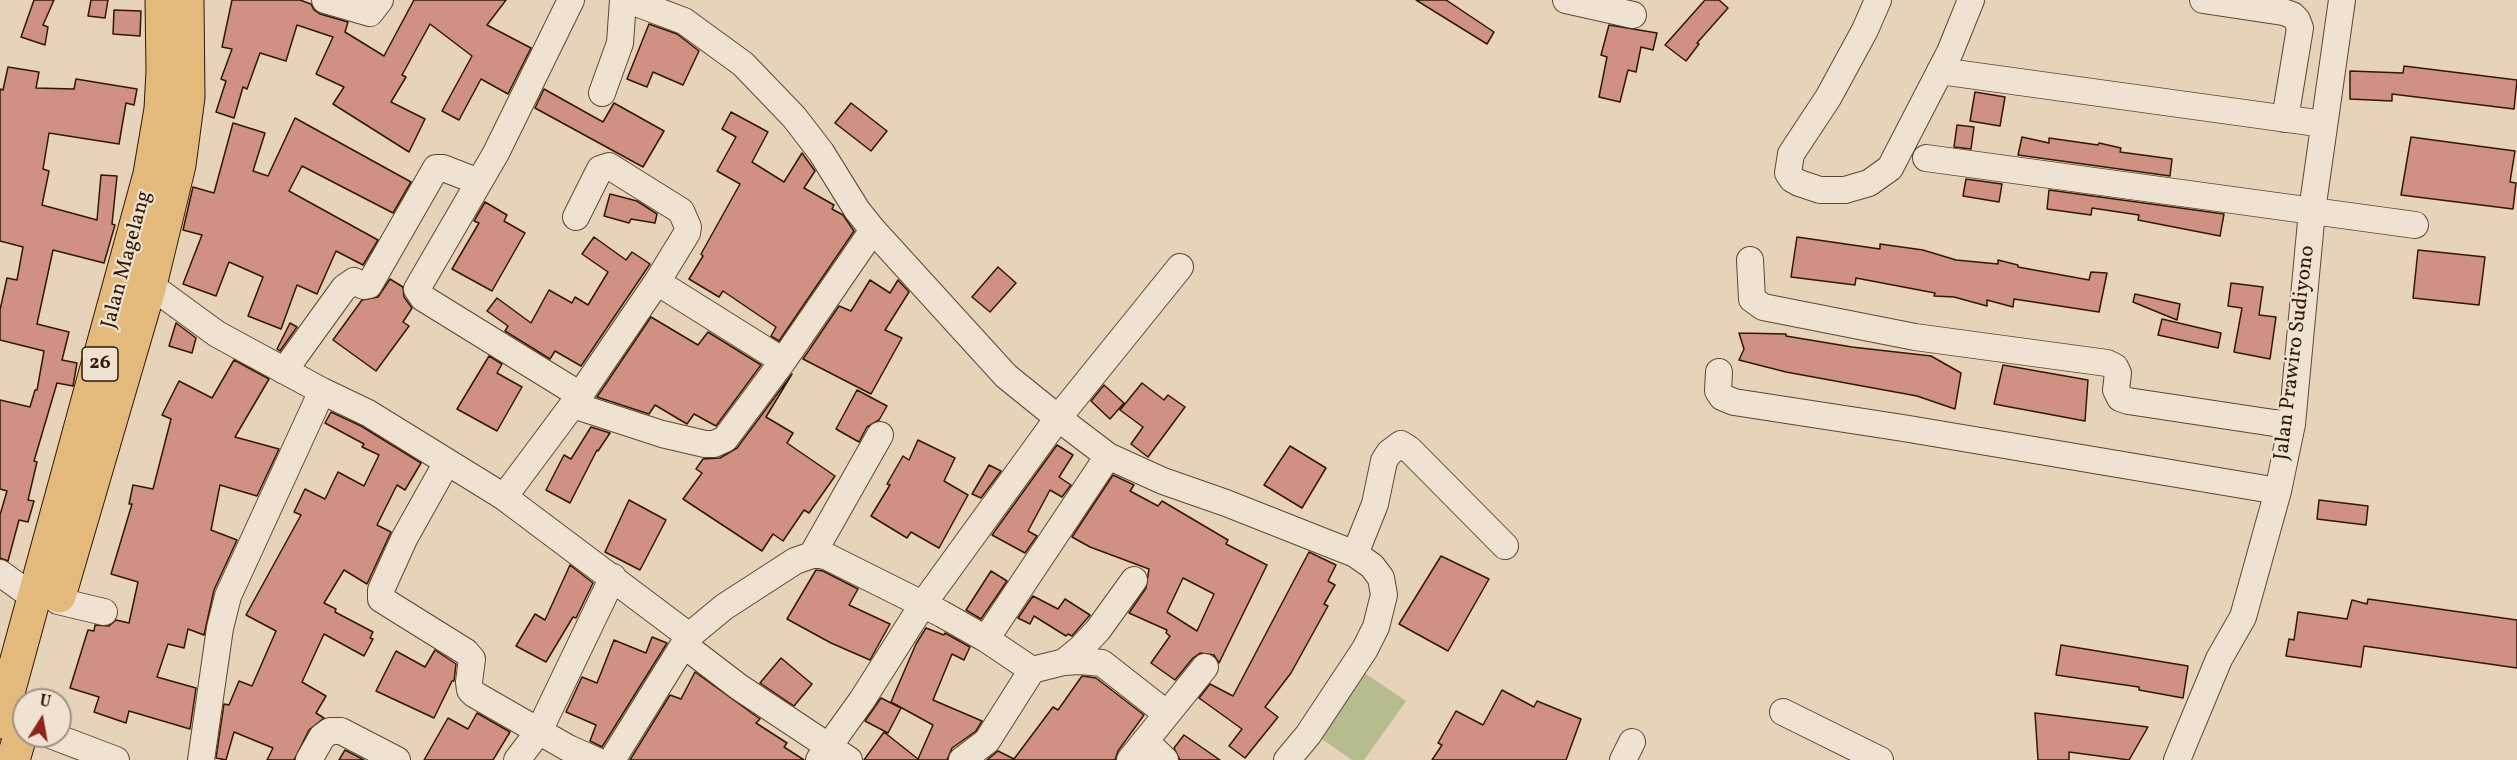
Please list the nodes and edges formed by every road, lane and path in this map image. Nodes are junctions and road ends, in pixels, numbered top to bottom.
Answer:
1 (162, 0) edge
2 (187, 0) edge
3 (325, 0) edge
4 (380, 0) edge
5 (571, 0) edge
6 (622, 0) edge
7 (628, 0) edge
8 (1566, 0) edge
9 (1878, 0) edge
10 (1971, 0) edge
11 (2203, 0) edge
12 (2342, 0) edge
13 (1633, 15) dead end
14 (1940, 71) junction
15 (602, 93) dead end
16 (2285, 119) junction
17 (2324, 124) junction
18 (1926, 158) dead end
19 (479, 182) junction
20 (2313, 211) junction
21 (576, 217) dead end
22 (2415, 225) dead end
23 (873, 230) junction
24 (1750, 260) dead end
25 (1180, 267) dead end
26 (657, 282) junction
27 (150, 285) junction
28 (783, 361) junction
29 (285, 371) junction
30 (1719, 372) dead end
31 (322, 391) junction
32 (576, 400) junction
33 (1058, 418) junction
34 (2292, 424) junction
35 (880, 435) dead end
36 (1108, 456) junction
37 (447, 462) junction
38 (2278, 491) junction
39 (504, 497) junction
40 (1505, 546) dead end
41 (1355, 554) junction
42 (812, 555) junction
43 (0, 573) edge
44 (613, 577) junction
45 (1134, 580) dead end
46 (47, 600) junction
47 (923, 604) junction
48 (104, 612) dead end
49 (986, 639) junction
50 (687, 640) junction
51 (1064, 662) junction
52 (1205, 667) dead end
53 (1032, 670) junction
54 (32, 688) edge
55 (1783, 712) dead end
56 (1167, 714) junction
57 (0, 722) edge
58 (539, 731) junction
59 (72, 743) edge
60 (1137, 750) edge
61 (823, 753) edge
62 (116, 760) edge
63 (201, 760) edge
64 (309, 760) edge
65 (397, 760) edge
66 (517, 760) edge
67 (595, 760) edge
68 (612, 760) edge
69 (849, 760) edge
70 (962, 760) edge
71 (1165, 760) edge
72 (1287, 760) edge
73 (1880, 760) edge
74 (2177, 760) edge

1 - 46 highway, Jalan Magelang / 26
2 - 27 highway, Jalan Magelang / 26
3 - 4 street
5 - 19 street
6 - 15 street
7 - 23 street
8 - 13 street
9 - 14 street
10 - 14 street
11 - 16 street
12 - 17 street, Jalan Prawiro Sudiyono
14 - 16 street
16 - 17 street
17 - 20 street, Jalan Prawiro Sudiyono
18 - 20 street
19 - 29 street
19 - 32 street
20 - 22 street
20 - 34 street, Jalan Prawiro Sudiyono
21 - 26 street
23 - 28 street
23 - 33 street
24 - 34 street
25 - 33 street
26 - 28 street
26 - 32 street
27 - 29 street
27 - 46 highway, Jalan Magelang / 26
28 - 32 street
29 - 31 street
30 - 38 street
31 - 37 street
31 - 63 street
32 - 39 street
33 - 36 street
33 - 47 street
34 - 38 street, Jalan Prawiro Sudiyono
35 - 42 street
36 - 41 street
36 - 49 street
37 - 39 street
37 - 58 street
38 - 74 street, Jalan Prawiro Sudiyono
39 - 44 street
40 - 41 street
41 - 72 street
42 - 47 street
42 - 50 street
43 - 46 street
44 - 50 street
44 - 58 street
45 - 51 street
46 - 48 street
46 - 54 highway, Jalan Magelang / 26
46 - 57 highway, Jalan Magelang / 26
47 - 49 street
47 - 61 street
49 - 53 street
50 - 61 street
50 - 68 street
51 - 53 street
51 - 56 street
52 - 56 street
53 - 70 street
55 - 73 street
56 - 60 street
58 - 66 street
58 - 67 street
59 - 62 street
60 - 71 street
61 - 69 street
64 - 65 street

